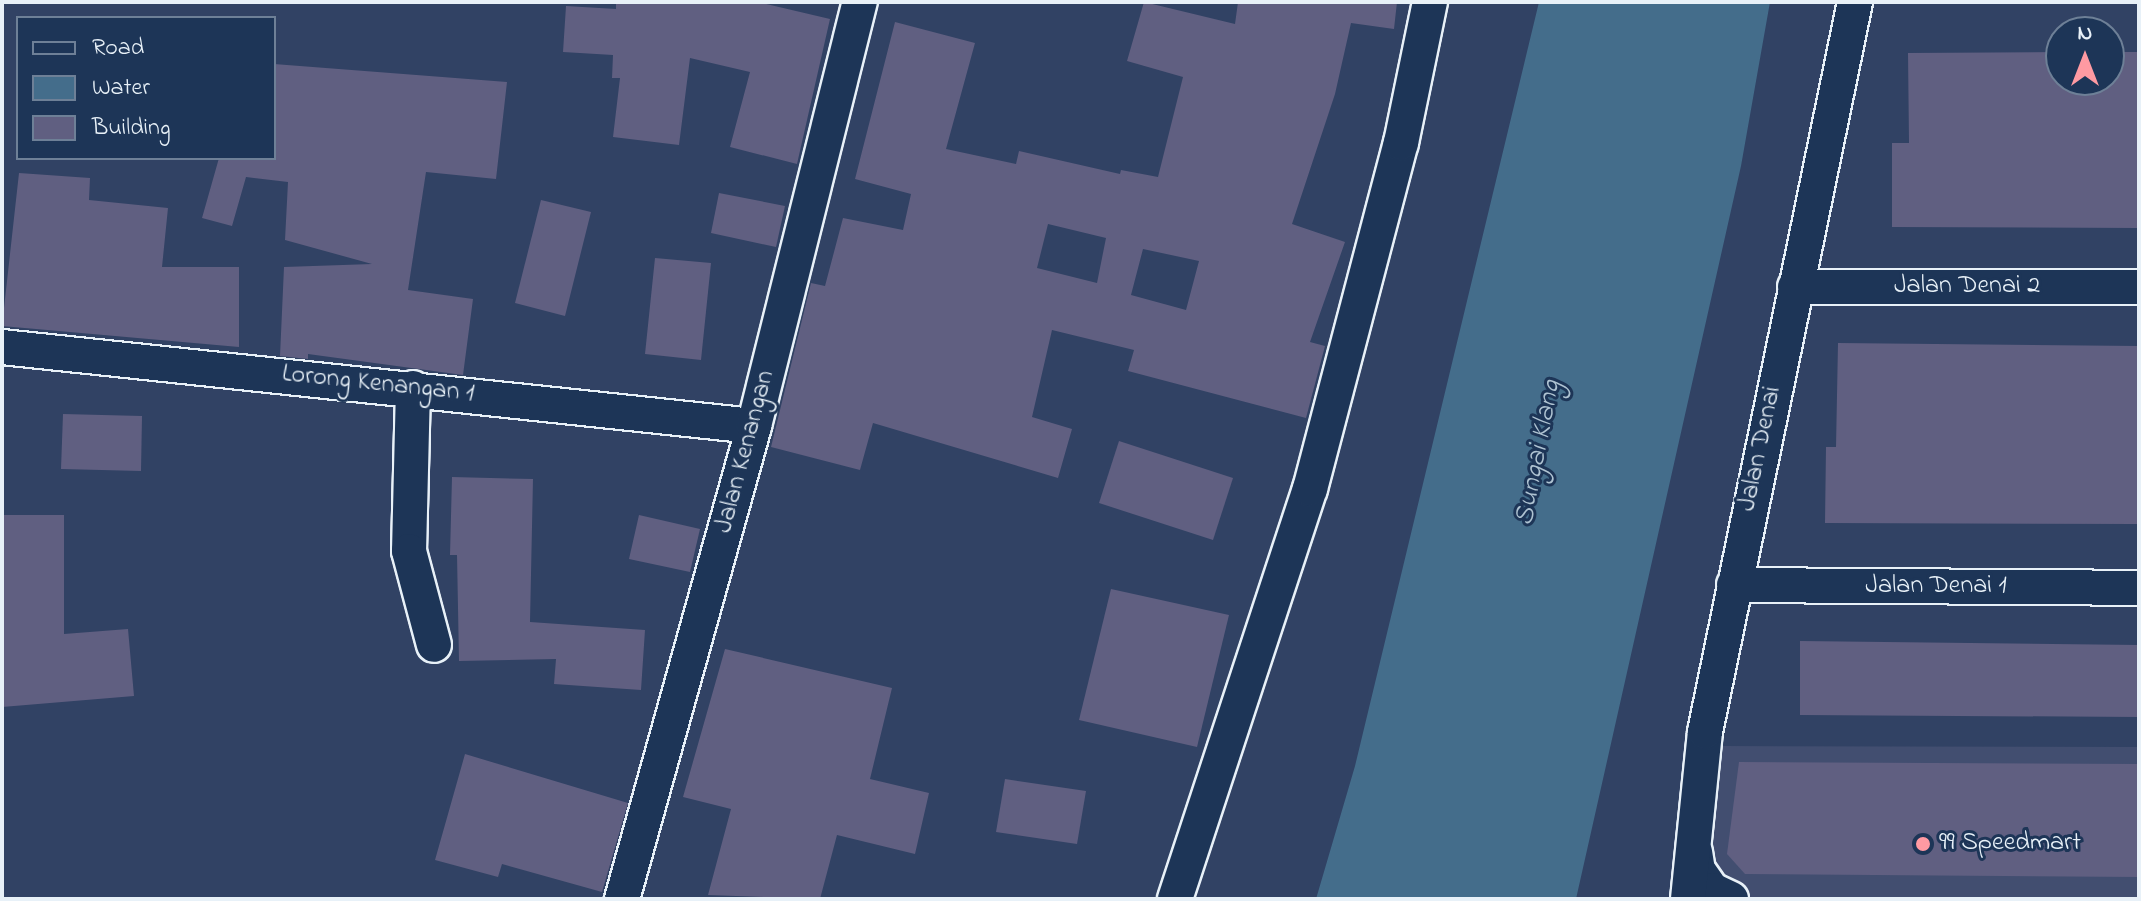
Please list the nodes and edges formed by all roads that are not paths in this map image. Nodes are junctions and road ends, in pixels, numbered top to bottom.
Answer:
1 (860, 2) edge
2 (1430, 2) edge
3 (1855, 2) edge
4 (1795, 287) junction
5 (2139, 287) edge
6 (2, 347) edge
7 (413, 388) junction
8 (754, 426) junction
9 (1734, 585) junction
10 (2139, 588) edge
11 (434, 645) dead end
12 (1692, 839) junction
13 (622, 899) edge
14 (1175, 899) edge
15 (1688, 899) edge
16 (1731, 899) edge

1 - 8 street, Jalan Kenangan
2 - 14 street
3 - 4 street, Jalan Denai
4 - 5 street, Jalan Denai 2
4 - 9 street, Jalan Denai
6 - 7 street, Lorong Kenangan 1
7 - 8 street, Lorong Kenangan 1
7 - 11 street
8 - 13 street, Jalan Kenangan
9 - 10 street, Jalan Denai 1
9 - 12 street, Jalan Denai
12 - 15 street, Jalan Denai
12 - 16 street

